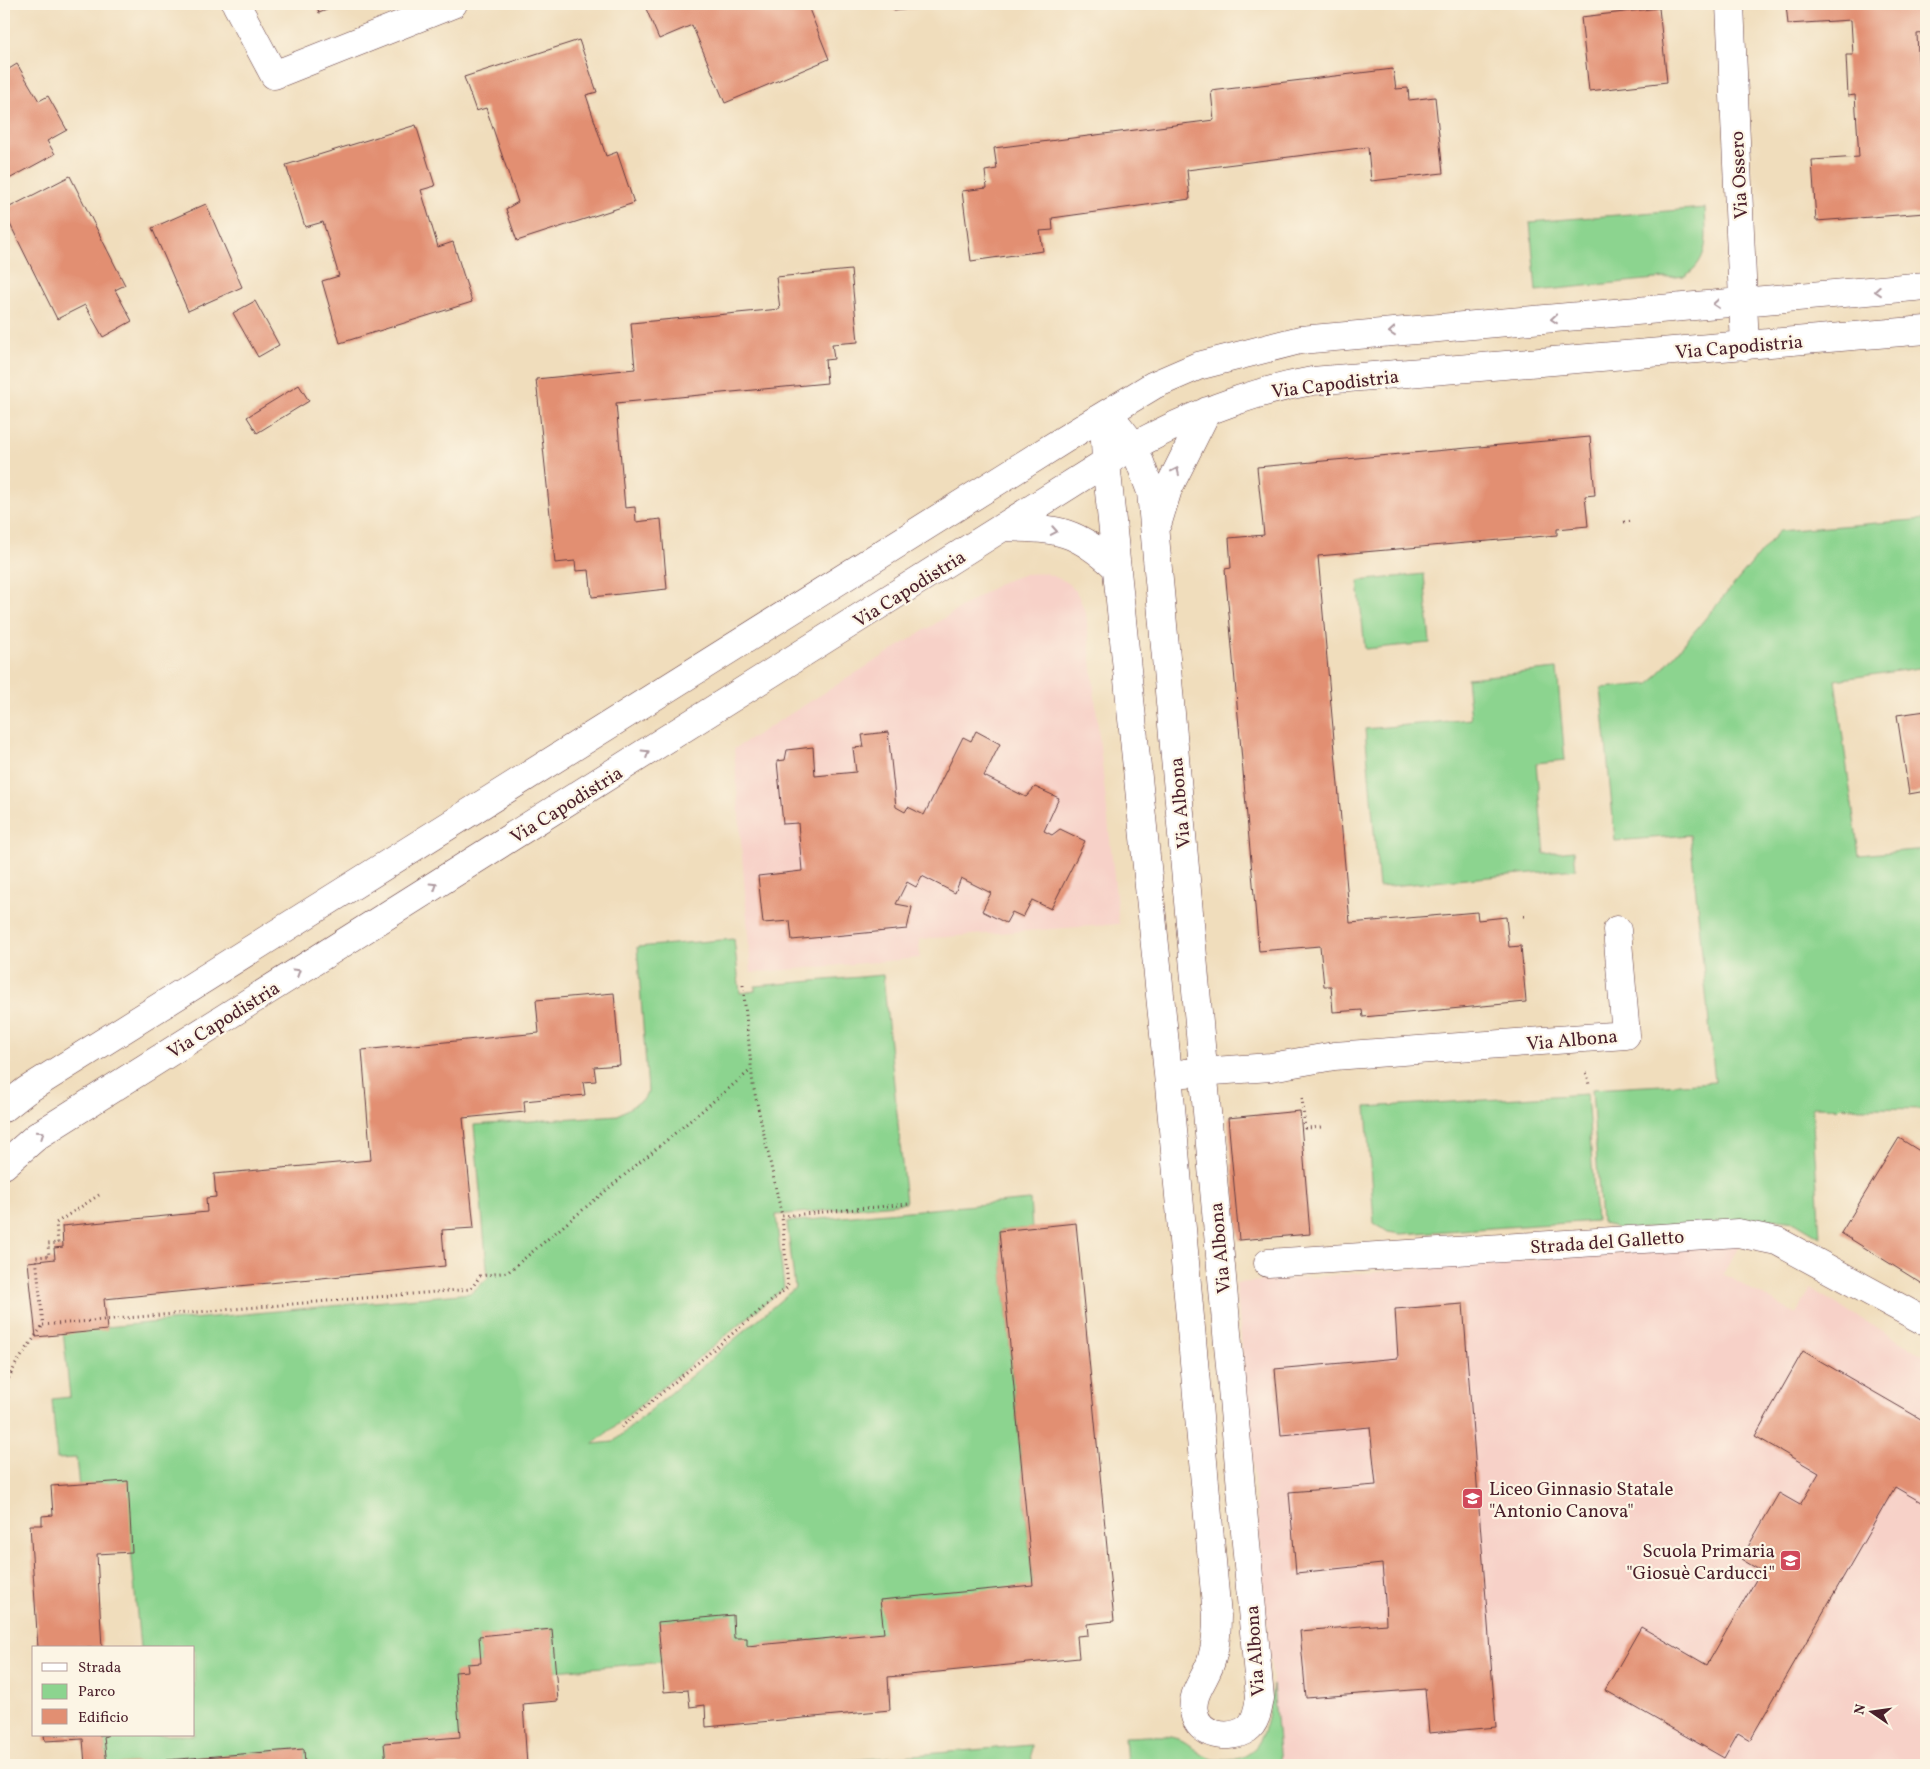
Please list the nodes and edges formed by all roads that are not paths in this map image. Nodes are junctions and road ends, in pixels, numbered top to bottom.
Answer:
1 (236, 4) edge
2 (453, 4) edge
3 (1730, 4) edge
4 (1926, 286) edge
5 (1743, 302) junction
6 (1926, 330) edge
7 (1745, 346) junction
8 (1207, 411) junction
9 (1108, 413) junction
10 (1134, 446) junction
11 (1106, 462) junction
12 (1006, 527) junction
13 (1154, 533) junction
14 (1117, 568) junction
15 (1617, 930) dead end
16 (1203, 1072) junction
17 (1168, 1074) junction
18 (4, 1108) edge
19 (4, 1165) edge
20 (1268, 1262) dead end
21 (1926, 1322) edge

1 - 2 street
3 - 5 street, Via Ossero
4 -> 5 street
5 - 7 street, Via Ossero
5 -> 9 street
6 - 7 street, Via Capodistria
7 - 8 street, Via Capodistria
8 - 10 street, Via Capodistria
13 -> 8 street, Via Albona
9 - 10 street, Via Albona
9 - 11 street, Via Albona
9 - 18 street
10 - 11 street, Via Capodistria
10 - 13 street, Via Albona
11 - 12 street, Via Capodistria
11 - 14 street, Via Albona
12 -> 14 street
19 -> 12 street, Via Capodistria
13 - 16 street, Via Albona
14 - 17 street, Via Albona
15 - 16 street, Via Albona
16 - 17 street, Via Albona
16 - 17 street, Via Albona
20 - 21 street, Strada del Galletto

